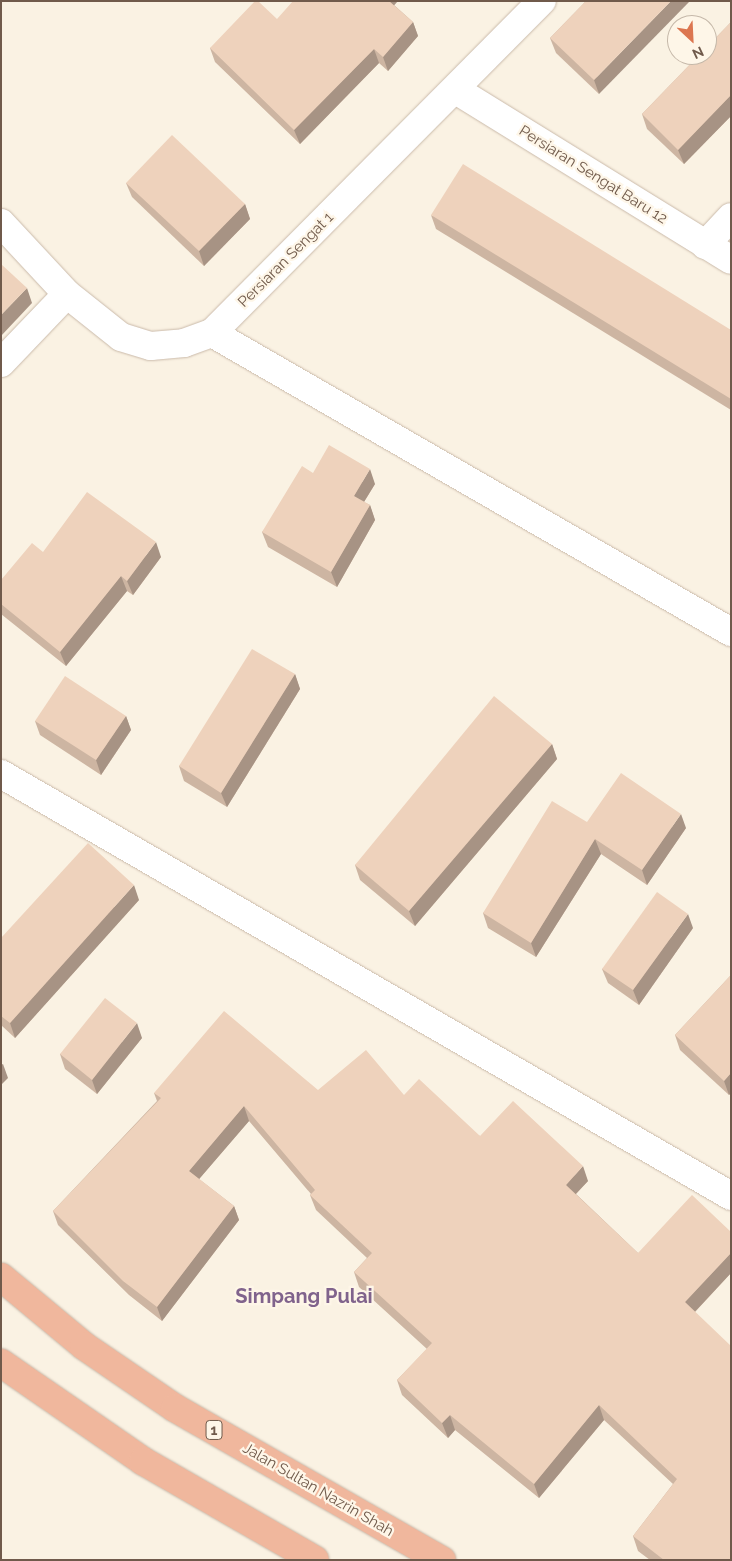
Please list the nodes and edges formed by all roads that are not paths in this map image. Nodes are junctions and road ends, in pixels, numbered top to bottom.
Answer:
1 (542, 1) edge
2 (456, 90) junction
3 (731, 217) edge
4 (1, 223) edge
5 (705, 245) junction
6 (731, 260) edge
7 (67, 294) junction
8 (212, 333) junction
9 (1, 363) edge
10 (731, 632) edge
11 (1, 774) edge
12 (731, 1196) edge
13 (1, 1277) edge
14 (1, 1363) edge
15 (315, 1560) edge
16 (442, 1560) edge

1 - 2 street, Persiaran Sengat 1
2 - 5 street, Persiaran Sengat Baru 12
2 - 8 street, Persiaran Sengat 1
3 - 5 street
4 - 7 street, Persiaran Sengat 1
5 - 6 street, Persiaran Sengat Baru 12
7 - 8 street, Persiaran Sengat 1
7 - 9 street
8 - 10 street
11 - 12 street
13 - 16 highway, Jalan Sultan Nazrin Shah / 1
14 - 15 highway

